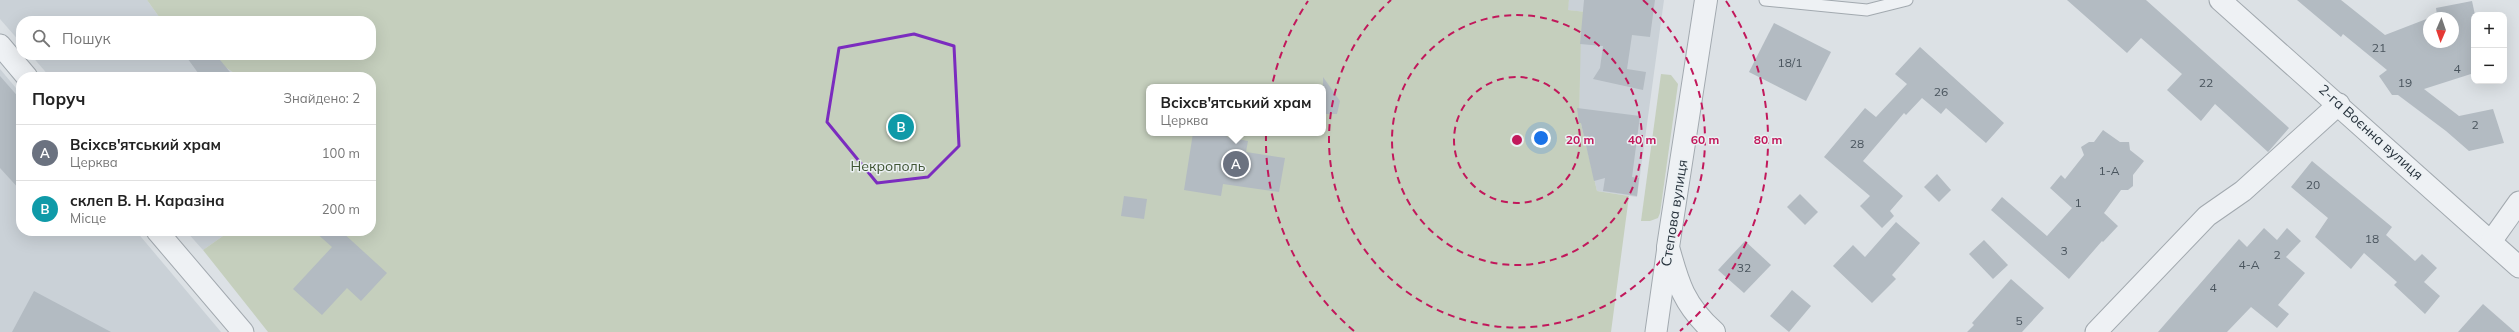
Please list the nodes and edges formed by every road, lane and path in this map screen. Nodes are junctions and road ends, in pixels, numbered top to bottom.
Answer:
1 (1706, 0) edge
2 (1765, 0) edge
3 (1907, 0) edge
4 (2220, 0) edge
5 (0, 45) edge
6 (23, 72) edge
7 (2339, 104) junction
8 (2519, 202) edge
9 (161, 236) edge
10 (2492, 240) junction
11 (1668, 246) junction
12 (2519, 267) edge
13 (243, 332) edge
14 (1656, 332) edge
15 (1714, 332) edge
16 (2096, 332) edge

1 - 11 street, Степова вулиця
2 - 3 lane
4 - 7 street, 2-га Воєнна вулиця
5 - 6 street
7 - 10 street, 2-га Воєнна вулиця
7 - 16 street
8 - 10 street
9 - 13 street
10 - 12 street, 2-га Воєнна вулиця
11 - 14 street, Степова вулиця
11 - 15 street

